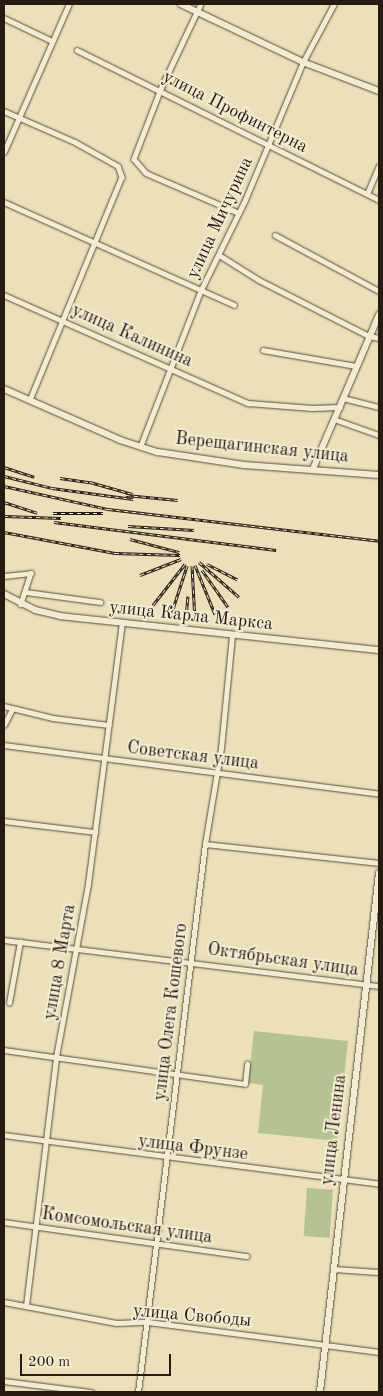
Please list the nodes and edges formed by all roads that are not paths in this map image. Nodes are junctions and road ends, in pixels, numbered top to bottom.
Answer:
1 (69, 4) edge
2 (181, 4) edge
3 (201, 4) edge
4 (334, 4) edge
5 (198, 11) junction
6 (4, 18) edge
7 (52, 41) junction
8 (77, 50) dead end
9 (303, 62) junction
10 (160, 90) junction
11 (379, 91) edge
12 (4, 111) edge
13 (19, 119) junction
14 (269, 144) junction
15 (4, 152) edge
16 (379, 166) edge
17 (367, 194) junction
18 (379, 200) edge
19 (4, 202) edge
20 (239, 213) junction
21 (275, 236) dead end
22 (94, 243) junction
23 (219, 255) junction
24 (200, 290) junction
25 (379, 291) edge
26 (4, 295) edge
27 (234, 305) dead end
28 (379, 315) edge
29 (63, 319) junction
30 (368, 336) junction
31 (379, 338) edge
32 (263, 350) dead end
33 (356, 366) junction
34 (169, 368) junction
35 (4, 389) edge
36 (343, 398) junction
37 (30, 400) junction
38 (340, 406) junction
39 (379, 407) edge
40 (334, 418) junction
41 (379, 435) edge
42 (140, 447) junction
43 (312, 469) junction
44 (379, 475) edge
45 (4, 576) edge
46 (26, 592) junction
47 (4, 594) edge
48 (100, 602) dead end
49 (21, 604) junction
50 (122, 624) junction
51 (232, 636) junction
52 (379, 650) edge
53 (4, 706) edge
54 (12, 709) junction
55 (4, 724) edge
56 (109, 725) junction
57 (4, 745) edge
58 (104, 759) junction
59 (216, 773) junction
60 (379, 794) edge
61 (4, 821) edge
62 (95, 832) junction
63 (205, 844) junction
64 (379, 863) edge
65 (379, 872) edge
66 (4, 940) edge
67 (20, 942) junction
68 (76, 949) junction
69 (192, 962) junction
70 (367, 985) junction
71 (379, 986) edge
72 (9, 1002) dead end
73 (4, 1050) edge
74 (56, 1057) junction
75 (247, 1064) dead end
76 (178, 1074) junction
77 (4, 1135) edge
78 (48, 1143) junction
79 (166, 1158) junction
80 (342, 1181) junction
81 (379, 1184) edge
82 (4, 1222) edge
83 (36, 1227) junction
84 (155, 1244) junction
85 (247, 1256) dead end
86 (332, 1269) junction
87 (379, 1272) edge
88 (4, 1302) edge
89 (26, 1306) junction
90 (148, 1322) junction
91 (325, 1345) junction
92 (379, 1352) edge
93 (4, 1381) edge
94 (92, 1392) edge
95 (138, 1392) edge
96 (320, 1392) edge

1 - 7 street
2 - 5 street
3 - 5 street
4 - 9 street, улица Мичурина
5 - 9 street
5 - 10 street
6 - 7 street
7 - 13 street
8 - 10 street, улица Профинтерна
9 - 11 street
9 - 14 street, улица Мичурина
10 - 14 street, улица Профинтерна
10 - 20 street
12 - 13 street
13 - 15 street
13 - 22 street
14 - 17 street, улица Профинтерна
14 - 20 street, улица Мичурина
16 - 17 street
17 - 18 street, улица Профинтерна
19 - 22 street
20 - 23 street, улица Мичурина
21 - 25 street
22 - 24 street
22 - 29 street
23 - 24 street, улица Мичурина
23 - 30 street
24 - 27 street
24 - 34 street, улица Мичурина
26 - 29 street, улица Калинина
28 - 30 street
29 - 34 street, улица Калинина
29 - 37 street
30 - 31 street
30 - 33 street
32 - 33 street
33 - 36 street
34 - 38 street, улица Калинина
34 - 42 street, улица Мичурина
35 - 37 main road, Верещагинская улица
36 - 38 street
36 - 39 street
37 - 42 main road, Верещагинская улица
38 - 40 street
40 - 41 street
40 - 43 street
42 - 43 main road, Верещагинская улица
43 - 44 main road, Верещагинская улица
45 - 46 street
46 - 48 street
46 - 49 street
47 - 49 main road, улица Карла Маркса
49 - 50 main road, улица Карла Маркса
50 - 51 main road, улица Карла Маркса
50 - 56 street, улица 8 Марта
51 - 52 main road, улица Карла Маркса
51 - 59 street, улица Олега Кошевого
53 - 54 street
54 - 55 street
54 - 56 street
56 - 58 street, улица 8 Марта
57 - 58 street, Советская улица
58 - 59 street, Советская улица
58 - 62 street, улица 8 Марта
59 - 60 street, Советская улица
59 - 63 street, улица Олега Кошевого
61 - 62 street
62 - 68 street, улица 8 Марта
63 - 64 street
63 - 69 street, улица Олега Кошевого
65 - 70 street, улица Ленина
66 - 67 street, Октябрьская улица
67 - 68 street, Октябрьская улица
67 - 72 street
68 - 69 street, Октябрьская улица
68 - 74 street, улица 8 Марта
69 - 70 street, Октябрьская улица
69 - 76 street, улица Олега Кошевого
70 - 71 street, Октябрьская улица
70 - 80 street, улица Ленина
73 - 74 street
74 - 76 street
74 - 78 street, улица 8 Марта
75 - 76 street
76 - 79 street, улица Олега Кошевого
77 - 78 street, улица Фрунзе
78 - 79 street, улица Фрунзе
78 - 83 street, улица 8 Марта
79 - 80 street, улица Фрунзе
79 - 84 street, улица Олега Кошевого
80 - 81 street, улица Фрунзе
80 - 86 street, улица Ленина
82 - 83 street, Комсомольская улица
83 - 84 street, Комсомольская улица
83 - 89 street, улица 8 Марта
84 - 85 street, Комсомольская улица
84 - 90 street, улица Олега Кошевого
86 - 87 street
86 - 91 street, улица Ленина
88 - 89 street, улица Свободы
89 - 90 street, улица Свободы
90 - 91 street, улица Свободы
90 - 95 street, улица Олега Кошевого
91 - 92 street, улица Свободы
91 - 96 street, улица Ленина
93 - 94 street

